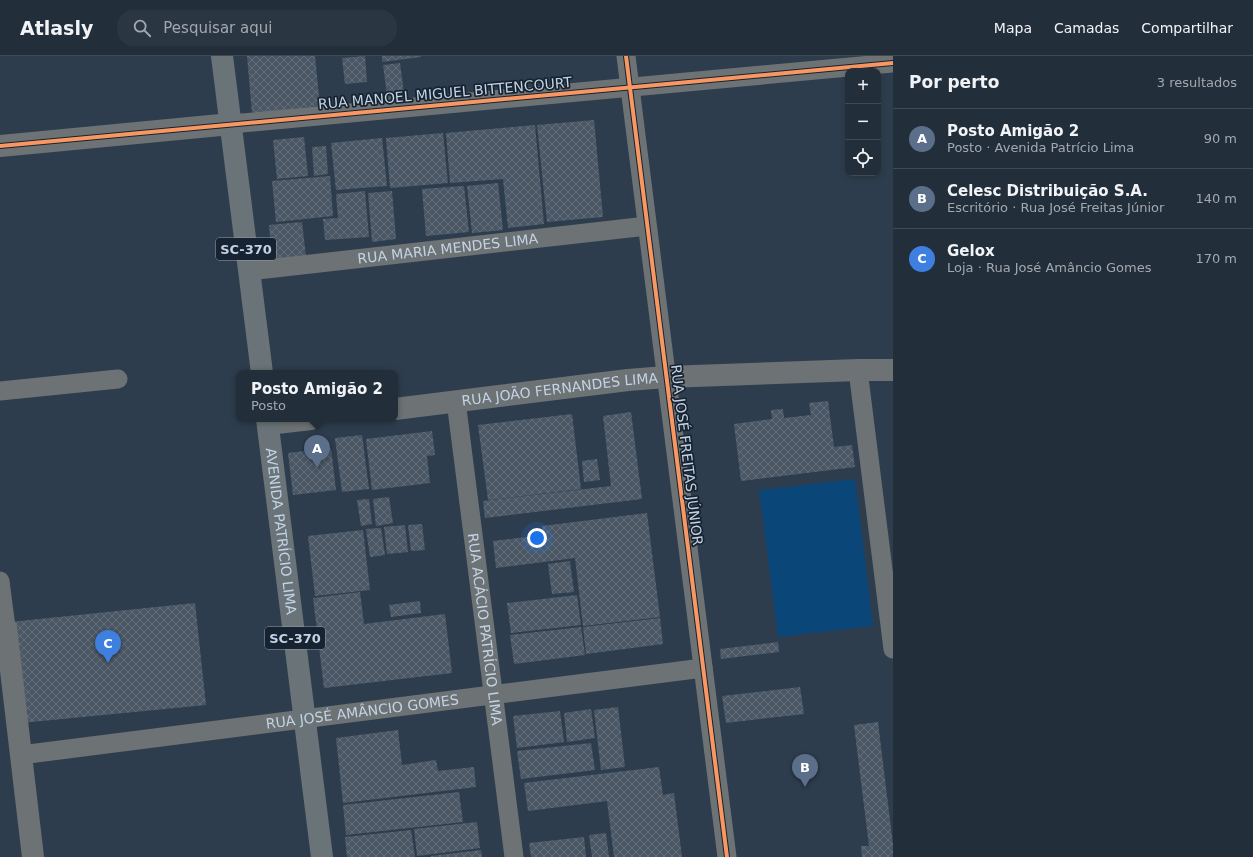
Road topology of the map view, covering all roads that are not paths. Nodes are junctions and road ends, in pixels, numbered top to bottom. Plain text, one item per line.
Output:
1 (222, 56) edge
2 (626, 56) edge
3 (893, 63) edge
4 (630, 87) junction
5 (231, 124) junction
6 (0, 146) edge
7 (647, 226) junction
8 (249, 271) junction
9 (262, 370) edge
10 (858, 370) junction
11 (893, 370) edge
12 (666, 377) junction
13 (118, 379) dead end
14 (0, 391) edge
15 (456, 401) junction
16 (398, 409) edge
17 (268, 422) edge
18 (0, 581) edge
19 (3, 629) edge
20 (893, 646) edge
21 (703, 668) junction
22 (493, 695) junction
23 (305, 719) junction
24 (21, 755) junction
25 (33, 857) edge
26 (322, 857) edge
27 (514, 857) edge
28 (727, 857) edge

1 - 5 main road, SC-370
2 - 4 street, RUA JOSÉ FREITAS JÚNIOR
3 - 4 street, RUA MANOEL MIGUEL BITTENCOURT
4 - 5 street, RUA MANOEL MIGUEL BITTENCOURT
4 - 7 street, RUA JOSÉ FREITAS JÚNIOR
5 - 6 street, RUA MANOEL MIGUEL BITTENCOURT
5 - 8 main road, SC-370
7 - 8 street, RUA MARIA MENDES LIMA
7 - 12 street, RUA JOSÉ FREITAS JÚNIOR
8 - 9 main road, SC-370
10 - 11 street, RUA JOÃO FERNANDES LIMA
10 - 12 street, RUA JOÃO FERNANDES LIMA
10 - 20 street
12 - 15 street, RUA JOÃO FERNANDES LIMA
12 - 21 street, RUA JOSÉ FREITAS JÚNIOR
13 - 14 street
15 - 16 street, RUA JOÃO FERNANDES LIMA
15 - 22 street, RUA ACÁCIO PATRÍCIO LIMA
17 - 23 main road, AVENIDA PATRÍCIO LIMA / SC-370
18 - 19 street
19 - 24 street
21 - 22 street, RUA JOSÉ AMÂNCIO GOMES
21 - 28 street, RUA JOSÉ FREITAS JÚNIOR
22 - 23 street, RUA JOSÉ AMÂNCIO GOMES
22 - 27 street, RUA ACÁCIO PATRÍCIO LIMA
23 - 24 street, RUA JOSÉ AMÂNCIO GOMES
23 - 26 main road, AVENIDA PATRÍCIO LIMA / SC-370
24 - 25 street

